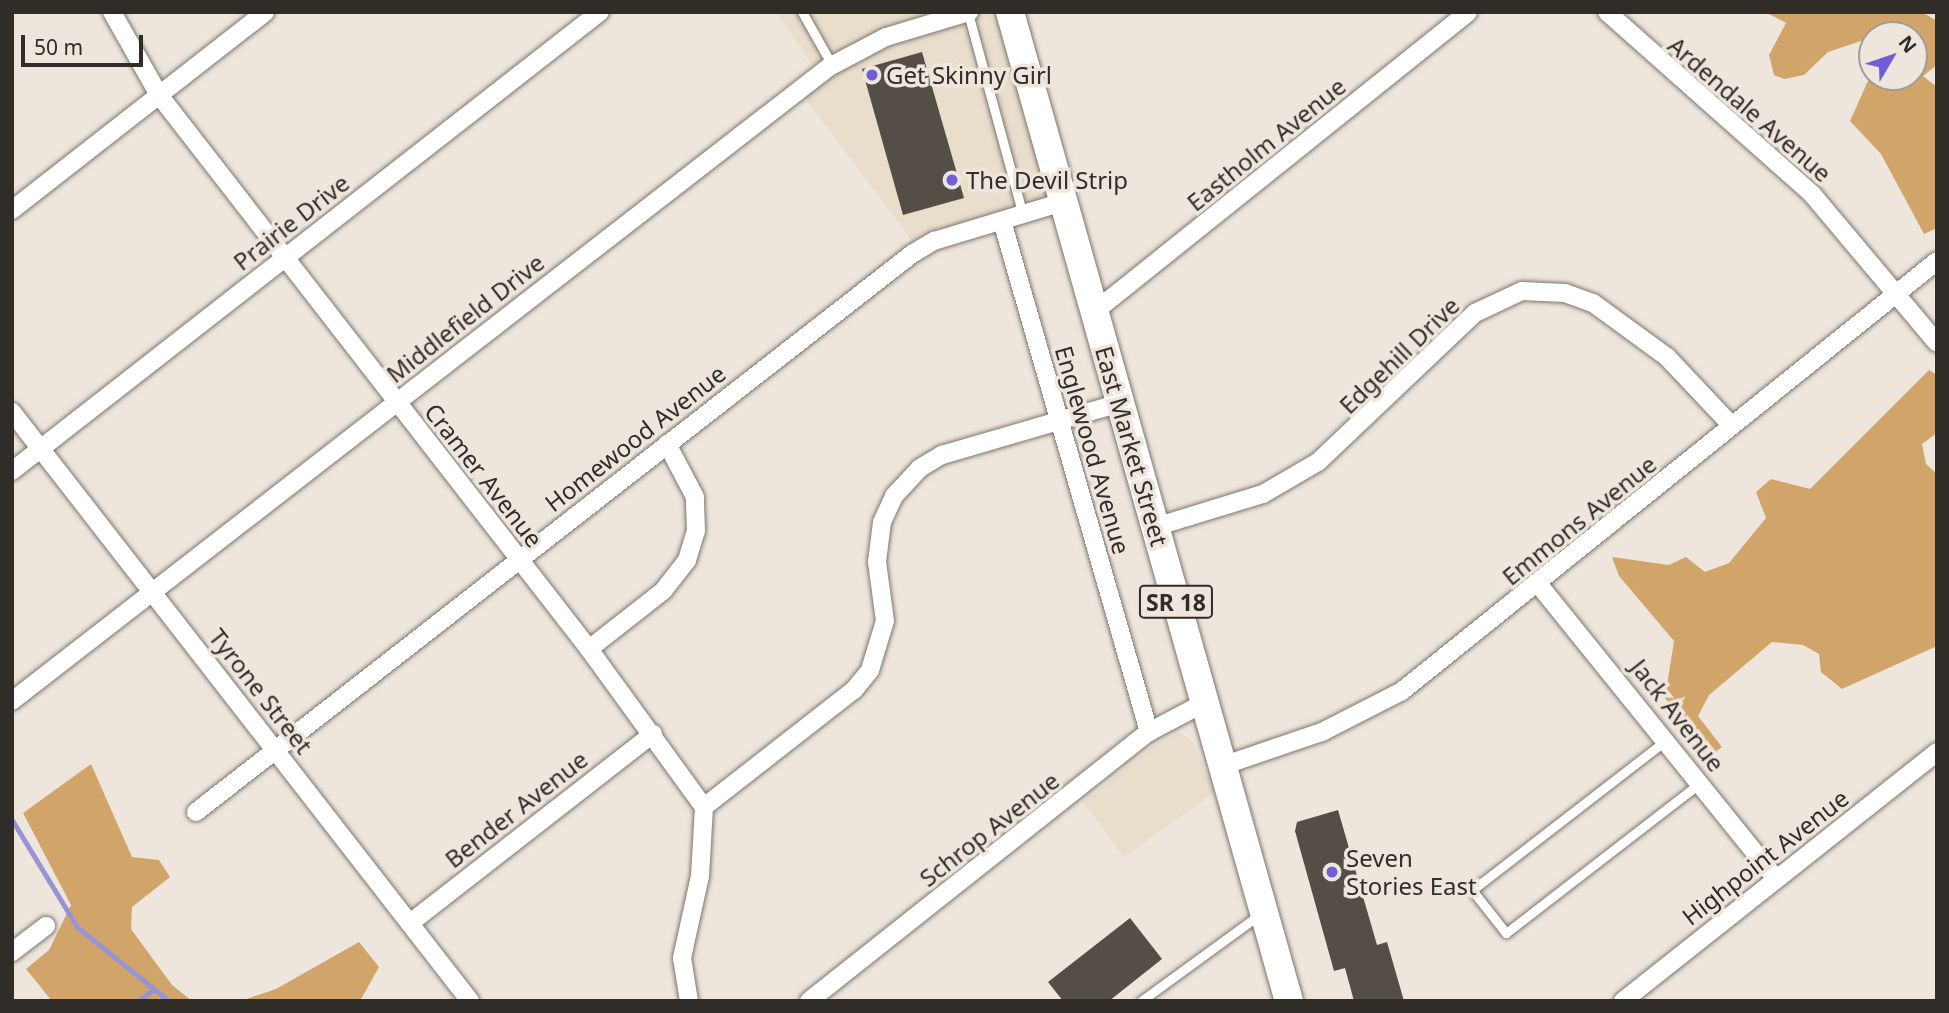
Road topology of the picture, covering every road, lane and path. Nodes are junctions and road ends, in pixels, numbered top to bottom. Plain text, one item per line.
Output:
1 (112, 12) edge
2 (265, 12) edge
3 (600, 12) edge
4 (802, 12) edge
5 (1010, 12) edge
6 (1468, 12) edge
7 (1607, 12) edge
8 (959, 13) edge
9 (832, 65) junction
10 (159, 95) junction
11 (1063, 202) junction
12 (12, 210) edge
13 (1023, 215) junction
14 (1002, 221) junction
15 (285, 259) junction
16 (1937, 261) edge
17 (1897, 293) junction
18 (1094, 312) junction
19 (1937, 343) edge
20 (397, 403) junction
21 (1120, 403) junction
22 (12, 412) edge
23 (1060, 420) junction
24 (1731, 425) junction
25 (667, 444) junction
26 (41, 449) junction
27 (12, 471) edge
28 (1155, 527) junction
29 (518, 560) junction
30 (1539, 585) junction
31 (153, 592) junction
32 (589, 649) junction
33 (12, 701) edge
34 (1204, 703) junction
35 (1149, 732) junction
36 (653, 734) junction
37 (1667, 740) junction
38 (275, 750) junction
39 (1937, 752) edge
40 (1222, 766) junction
41 (1700, 783) junction
42 (704, 807) junction
43 (196, 811) dead end
44 (1775, 878) junction
45 (1264, 912) junction
46 (410, 923) junction
47 (46, 926) dead end
48 (12, 952) edge
49 (471, 1001) edge
50 (689, 1001) edge
51 (809, 1001) edge
52 (1142, 1001) edge
53 (1289, 1001) edge
54 (1623, 1001) edge

1 - 10 street, Cramer Avenue
2 - 10 street
3 - 15 street, Prairie Drive
4 - 9 lane
5 - 11 main road, East Market Street / SR 18
6 - 18 street, Eastholm Avenue
7 - 17 street, Ardendale Avenue
8 - 9 street, Middlefield Drive
8 - 13 lane
9 - 20 street, Middlefield Drive
10 - 12 street
10 - 15 street, Cramer Avenue
11 - 13 street, Homewood Avenue
11 - 18 main road, East Market Street / SR 18
13 - 14 street, Homewood Avenue
14 - 23 street, Englewood Avenue
14 - 25 street, Homewood Avenue
15 - 20 street, Cramer Avenue
15 - 26 street, Prairie Drive
16 - 17 street, Emmons Avenue
17 - 19 street, Ardendale Avenue
17 - 24 street, Emmons Avenue
18 - 21 main road, East Market Street / SR 18
20 - 29 street, Cramer Avenue
20 - 31 street, Middlefield Drive
21 - 23 street
21 - 28 main road, East Market Street / SR 18
22 - 26 street, Tyrone Street
23 - 35 street, Englewood Avenue
23 - 42 street
24 - 28 street, Edgehill Drive
24 - 30 street, Emmons Avenue
25 - 29 street, Homewood Avenue
25 - 32 street
26 - 27 street, Prairie Drive
26 - 31 street, Tyrone Street
28 - 34 main road, East Market Street / SR 18
29 - 32 street, Cramer Avenue
29 - 38 street, Homewood Avenue
30 - 37 street, Jack Avenue
30 - 40 street, Emmons Avenue
31 - 33 street, Middlefield Drive
31 - 38 street, Tyrone Street
32 - 36 street, Cramer Avenue
34 - 35 street, Schrop Avenue
34 - 40 main road, East Market Street / SR 18
35 - 51 street, Schrop Avenue
36 - 42 street, Cramer Avenue
36 - 46 street, Bender Avenue
37 - 41 street, Jack Avenue
37 - 41 lane
38 - 43 street, Homewood Avenue
38 - 46 street, Tyrone Street
39 - 44 street, Highpoint Avenue
40 - 45 main road, East Market Street / SR 18
41 - 44 street, Jack Avenue
42 - 50 street
44 - 54 street, Highpoint Avenue
45 - 52 lane
45 - 53 main road, East Market Street / SR 18
46 - 49 street, Tyrone Street
47 - 48 street

